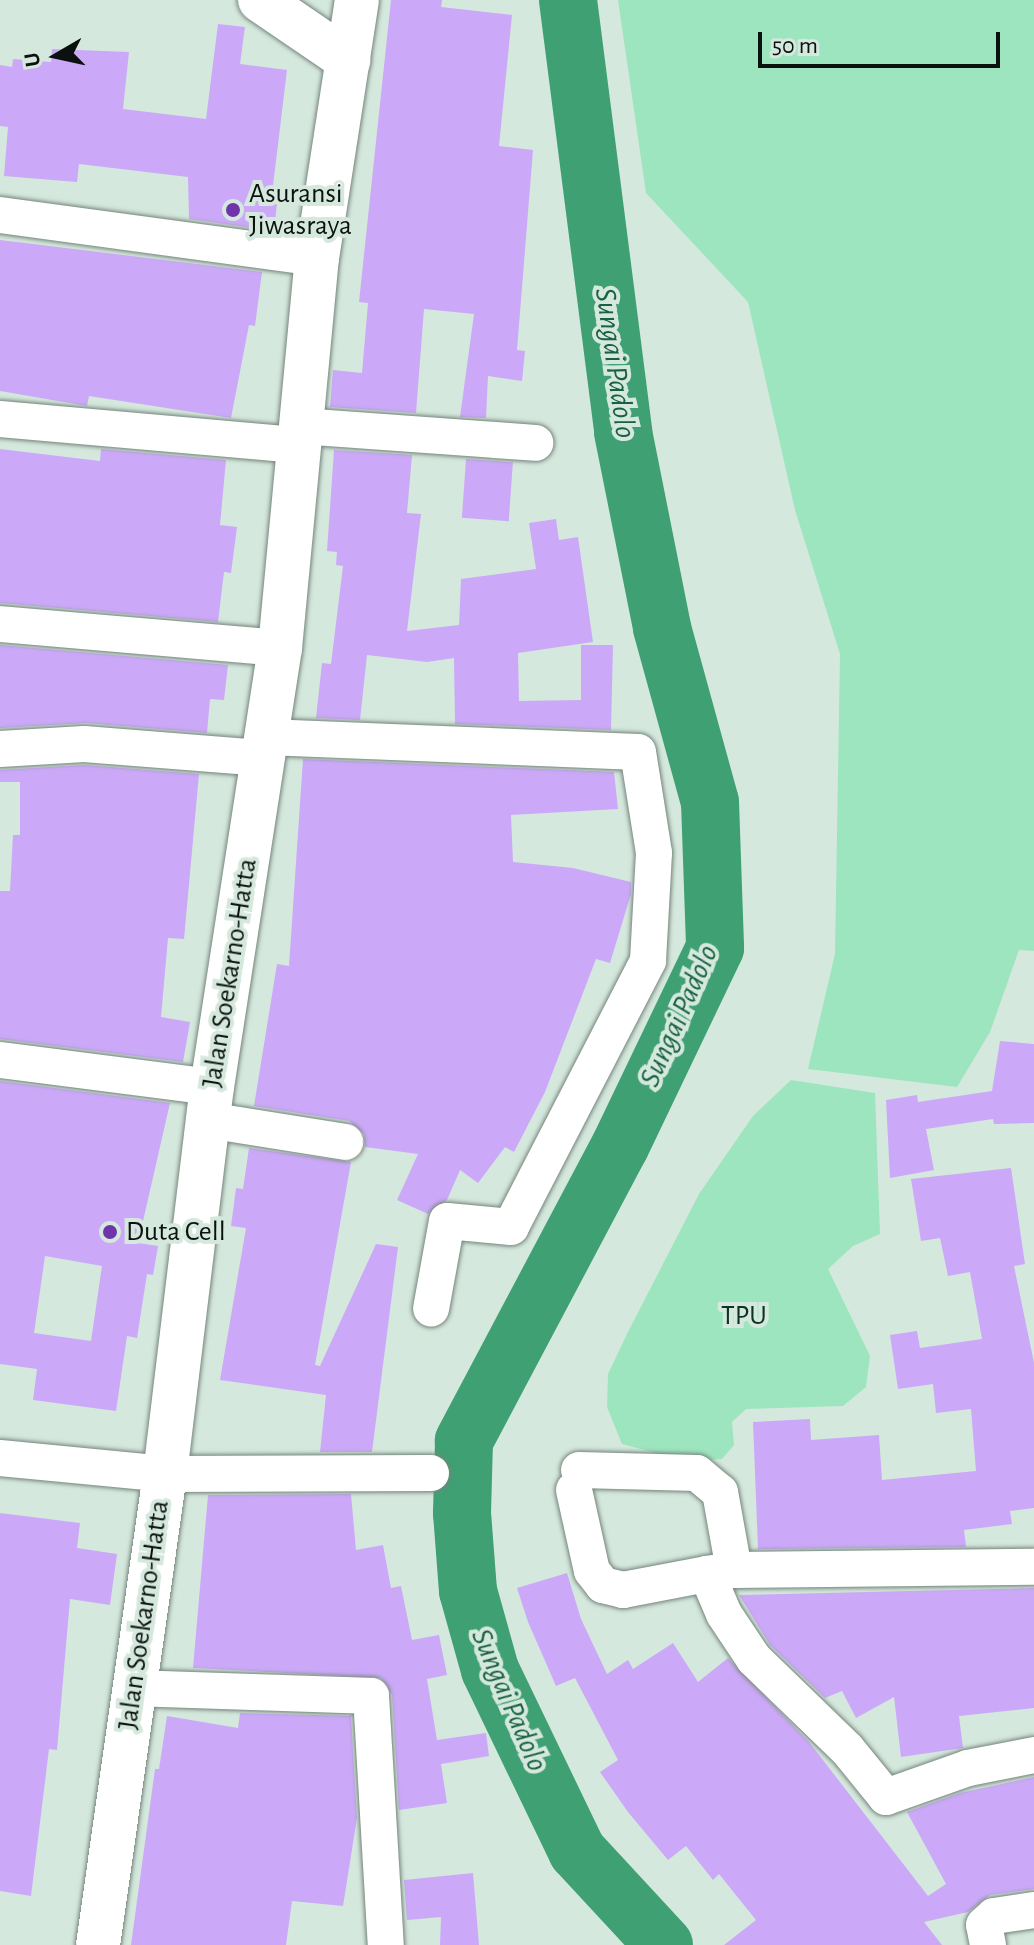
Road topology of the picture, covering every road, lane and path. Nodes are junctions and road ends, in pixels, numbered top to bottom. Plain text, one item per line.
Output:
1 (260, 0) edge
2 (357, 0) edge
3 (348, 60) junction
4 (0, 215) edge
5 (317, 258) junction
6 (0, 419) edge
7 (299, 435) junction
8 (535, 443) dead end
9 (0, 624) edge
10 (280, 648) junction
11 (265, 748) junction
12 (0, 749) edge
13 (0, 1060) edge
14 (210, 1104) junction
15 (345, 1142) dead end
16 (431, 1309) dead end
17 (0, 1458) edge
18 (431, 1473) dead end
19 (165, 1474) junction
20 (1034, 1567) edge
21 (720, 1572) junction
22 (134, 1688) junction
23 (1034, 1755) edge
24 (1034, 1910) edge
25 (98, 1945) edge
26 (386, 1945) edge
27 (988, 1945) edge

1 - 3 main road
2 - 3 main road, Jalan Soekarno-Hatta
3 - 5 main road, Jalan Soekarno-Hatta
4 - 5 street
5 - 7 main road, Jalan Soekarno-Hatta
6 - 7 street
7 - 8 street
7 - 10 main road, Jalan Soekarno-Hatta
9 - 10 street
10 - 11 main road, Jalan Soekarno-Hatta
11 - 12 street
11 - 14 main road, Jalan Soekarno-Hatta
11 - 16 street
13 - 14 street
14 - 15 street
14 - 19 main road, Jalan Soekarno-Hatta
17 - 19 street
18 - 19 street
19 - 22 main road, Jalan Soekarno-Hatta
20 - 21 street
21 - 21 street
21 - 23 street
22 - 25 main road, Jalan Soekarno-Hatta
22 - 26 street
24 - 27 street

